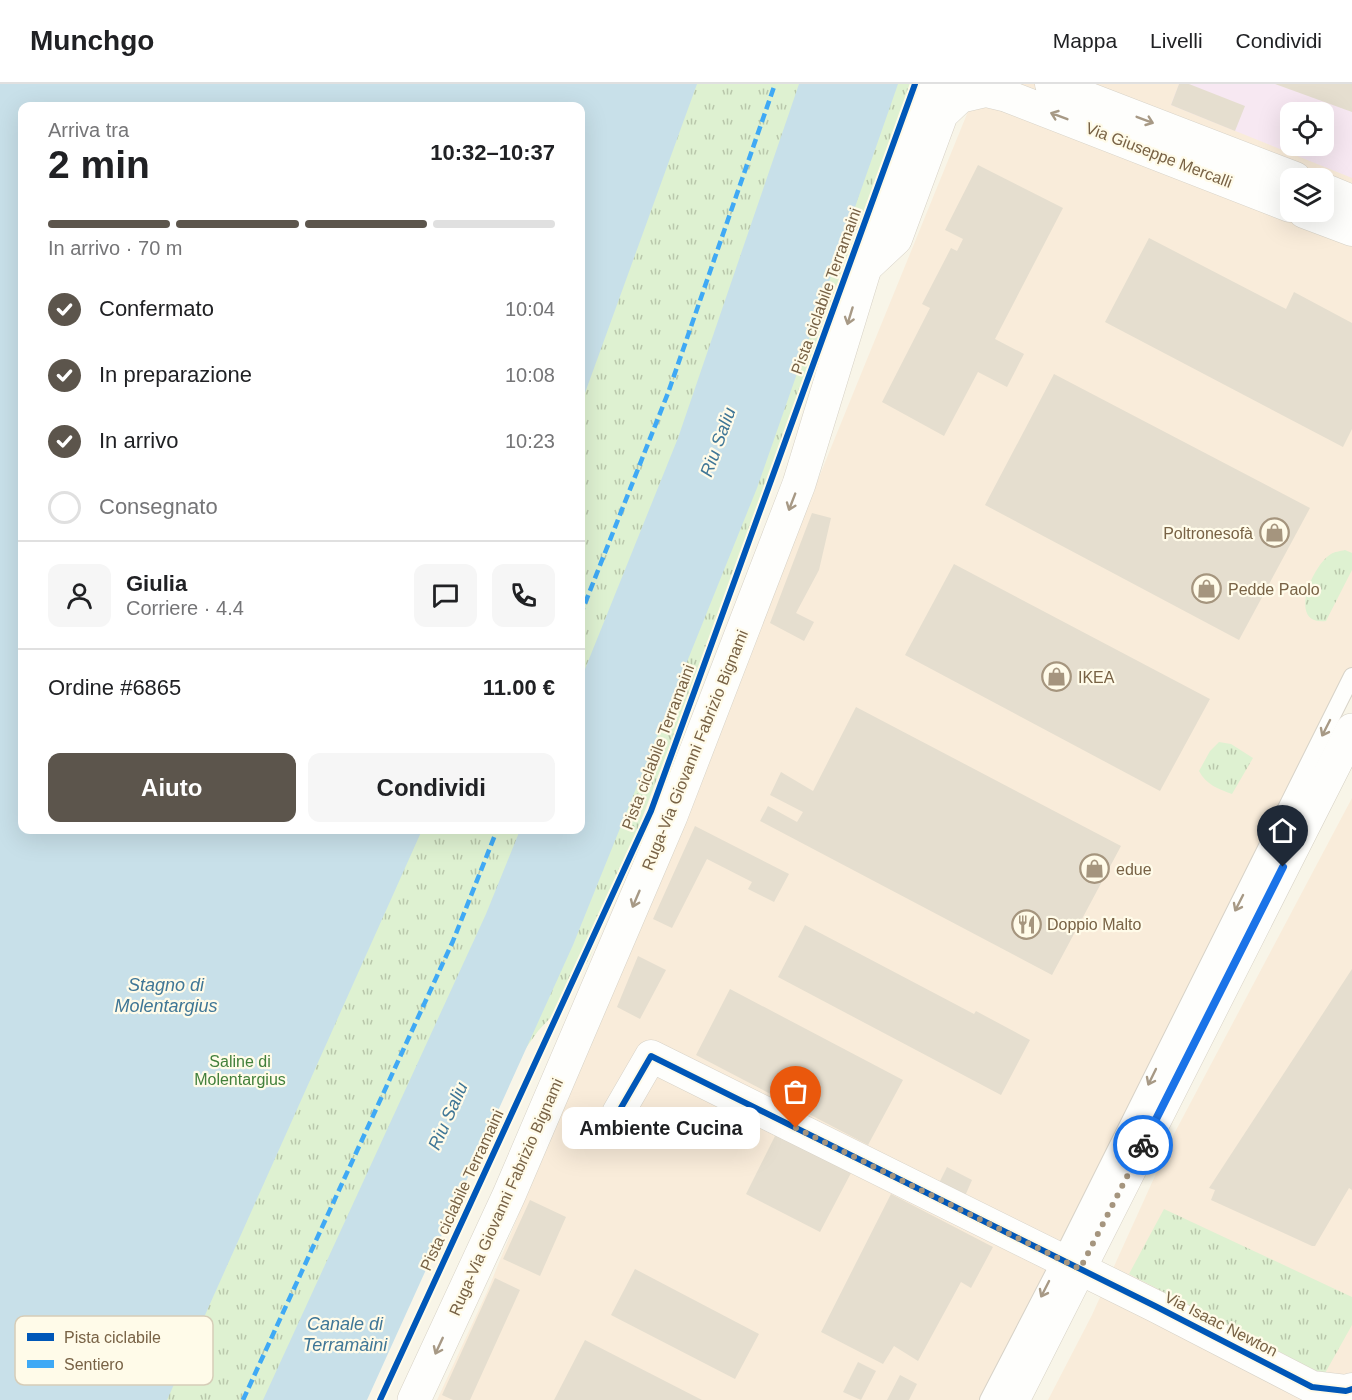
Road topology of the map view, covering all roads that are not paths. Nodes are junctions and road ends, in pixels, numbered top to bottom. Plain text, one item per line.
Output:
1 (935, 84) edge
2 (1051, 84) edge
3 (1025, 94) edge
4 (1280, 172) edge
5 (1334, 194) edge
6 (1352, 201) edge
7 (1280, 202) edge
8 (1331, 222) edge
9 (1352, 230) edge
10 (865, 268) junction
11 (1352, 676) edge
12 (1352, 730) edge
13 (618, 1113) dead end
14 (1070, 1264) junction
15 (1350, 1392) edge
16 (1023, 1394) edge
17 (414, 1400) edge
18 (988, 1400) edge

1 - 10 main road, Ruga-Via Giovanni Fabrizio Bignami
2 -> 4 street, Via Giuseppe Mercalli
7 -> 3 street, Via Giuseppe Mercalli
3 - 10 street, Via Giuseppe Mercalli
5 - 6 street
8 - 9 street
10 -> 17 main road, Ruga-Via Giovanni Fabrizio Bignami
11 -> 14 lane
12 - 14 main road
13 - 14 street, Via Isaac Newton
14 - 15 street, Via Isaac Newton
14 - 16 main road
14 -> 18 lane

